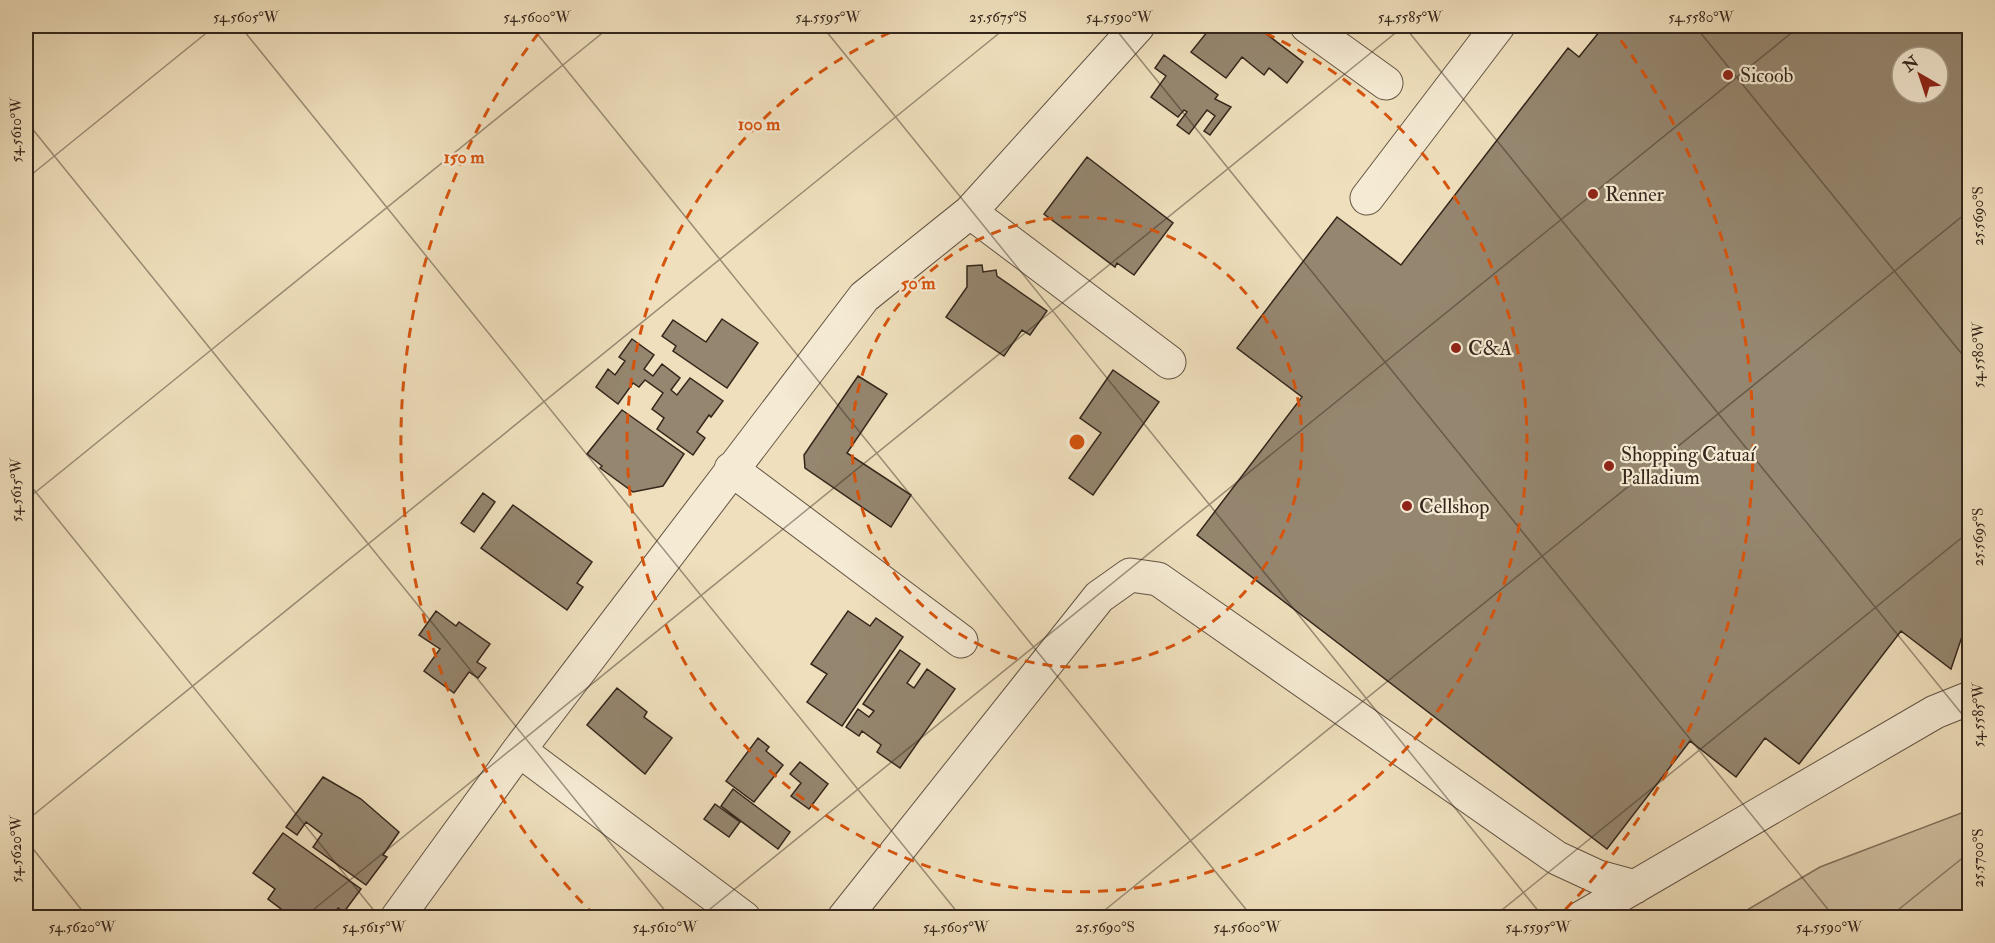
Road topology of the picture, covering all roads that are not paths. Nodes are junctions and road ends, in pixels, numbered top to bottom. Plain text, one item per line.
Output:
1 (1138, 26) edge
2 (1307, 26) edge
3 (1498, 26) edge
4 (1386, 83) dead end
5 (1367, 198) dead end
6 (970, 212) junction
7 (1169, 362) dead end
8 (731, 469) junction
9 (961, 642) dead end
10 (1970, 698) edge
11 (519, 750) junction
12 (1635, 887) junction
13 (397, 918) edge
14 (744, 918) edge
15 (844, 918) edge
16 (1581, 918) edge

1 - 6 street
2 - 4 street
3 - 5 street
6 - 7 street
6 - 8 street
8 - 9 street
8 - 11 street
10 - 12 street
11 - 13 street
11 - 14 street
12 - 15 street
12 - 16 street

